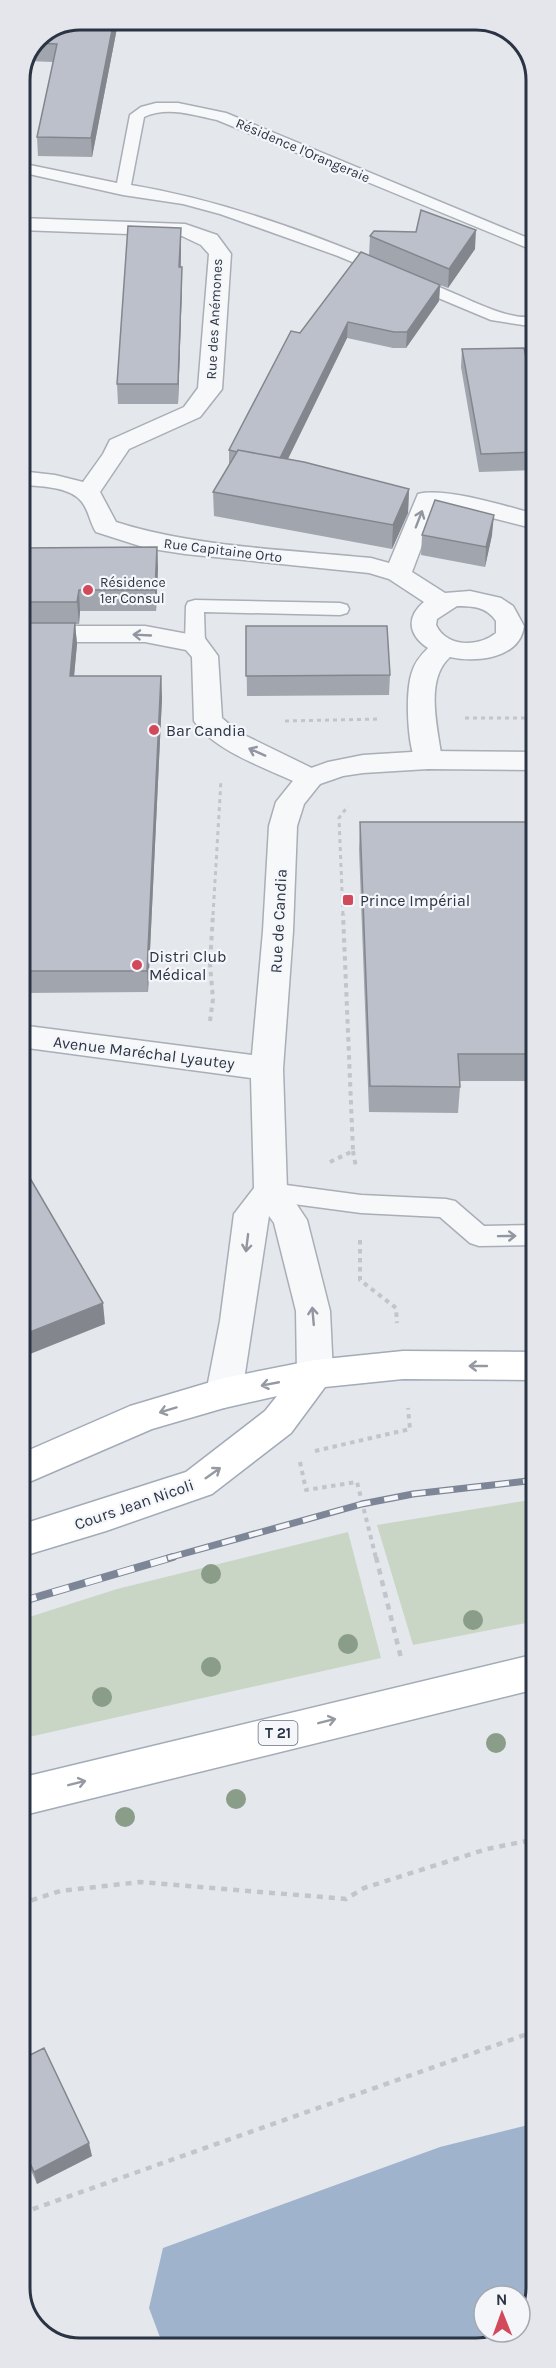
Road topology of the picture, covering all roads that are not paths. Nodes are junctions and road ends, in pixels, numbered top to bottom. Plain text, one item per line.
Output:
1 (30, 171) edge
2 (123, 190) junction
3 (30, 224) edge
4 (526, 242) edge
5 (526, 322) edge
6 (30, 478) edge
7 (87, 493) junction
8 (526, 519) edge
9 (398, 574) junction
10 (442, 602) junction
11 (340, 609) dead end
12 (523, 620) edge
13 (30, 634) edge
14 (195, 643) junction
15 (445, 647) junction
16 (426, 738) junction
17 (526, 759) edge
18 (310, 778) junction
19 (30, 1037) edge
20 (267, 1069) junction
21 (271, 1192) junction
22 (526, 1235) edge
23 (526, 1366) edge
24 (315, 1374) junction
25 (224, 1393) junction
26 (30, 1467) edge
27 (30, 1538) edge
28 (526, 1673) edge
29 (30, 1795) edge

1 - 2 lane
2 - 4 lane, Résidence l'Orangeraie
2 - 5 lane
3 - 7 street, Rue des Anémones
6 - 7 street
7 - 9 street, Rue Capitaine Orto
9 -> 8 street
9 - 10 street, Rue Capitaine Orto
10 - 12 street
10 - 15 street
11 - 14 lane
12 - 15 street
14 -> 13 street
18 -> 14 street
15 - 16 street
16 - 17 street
16 - 18 street
18 - 20 street, Rue de Candia
19 - 20 street, Avenue Maréchal Lyautey
20 - 21 street, Rue de Candia
21 -> 22 lane
24 -> 21 street
21 -> 25 street
23 -> 24 main road
24 -> 25 main road
27 -> 24 main road, Cours Jean Nicoli
25 -> 26 main road
29 -> 28 main road, T 21

